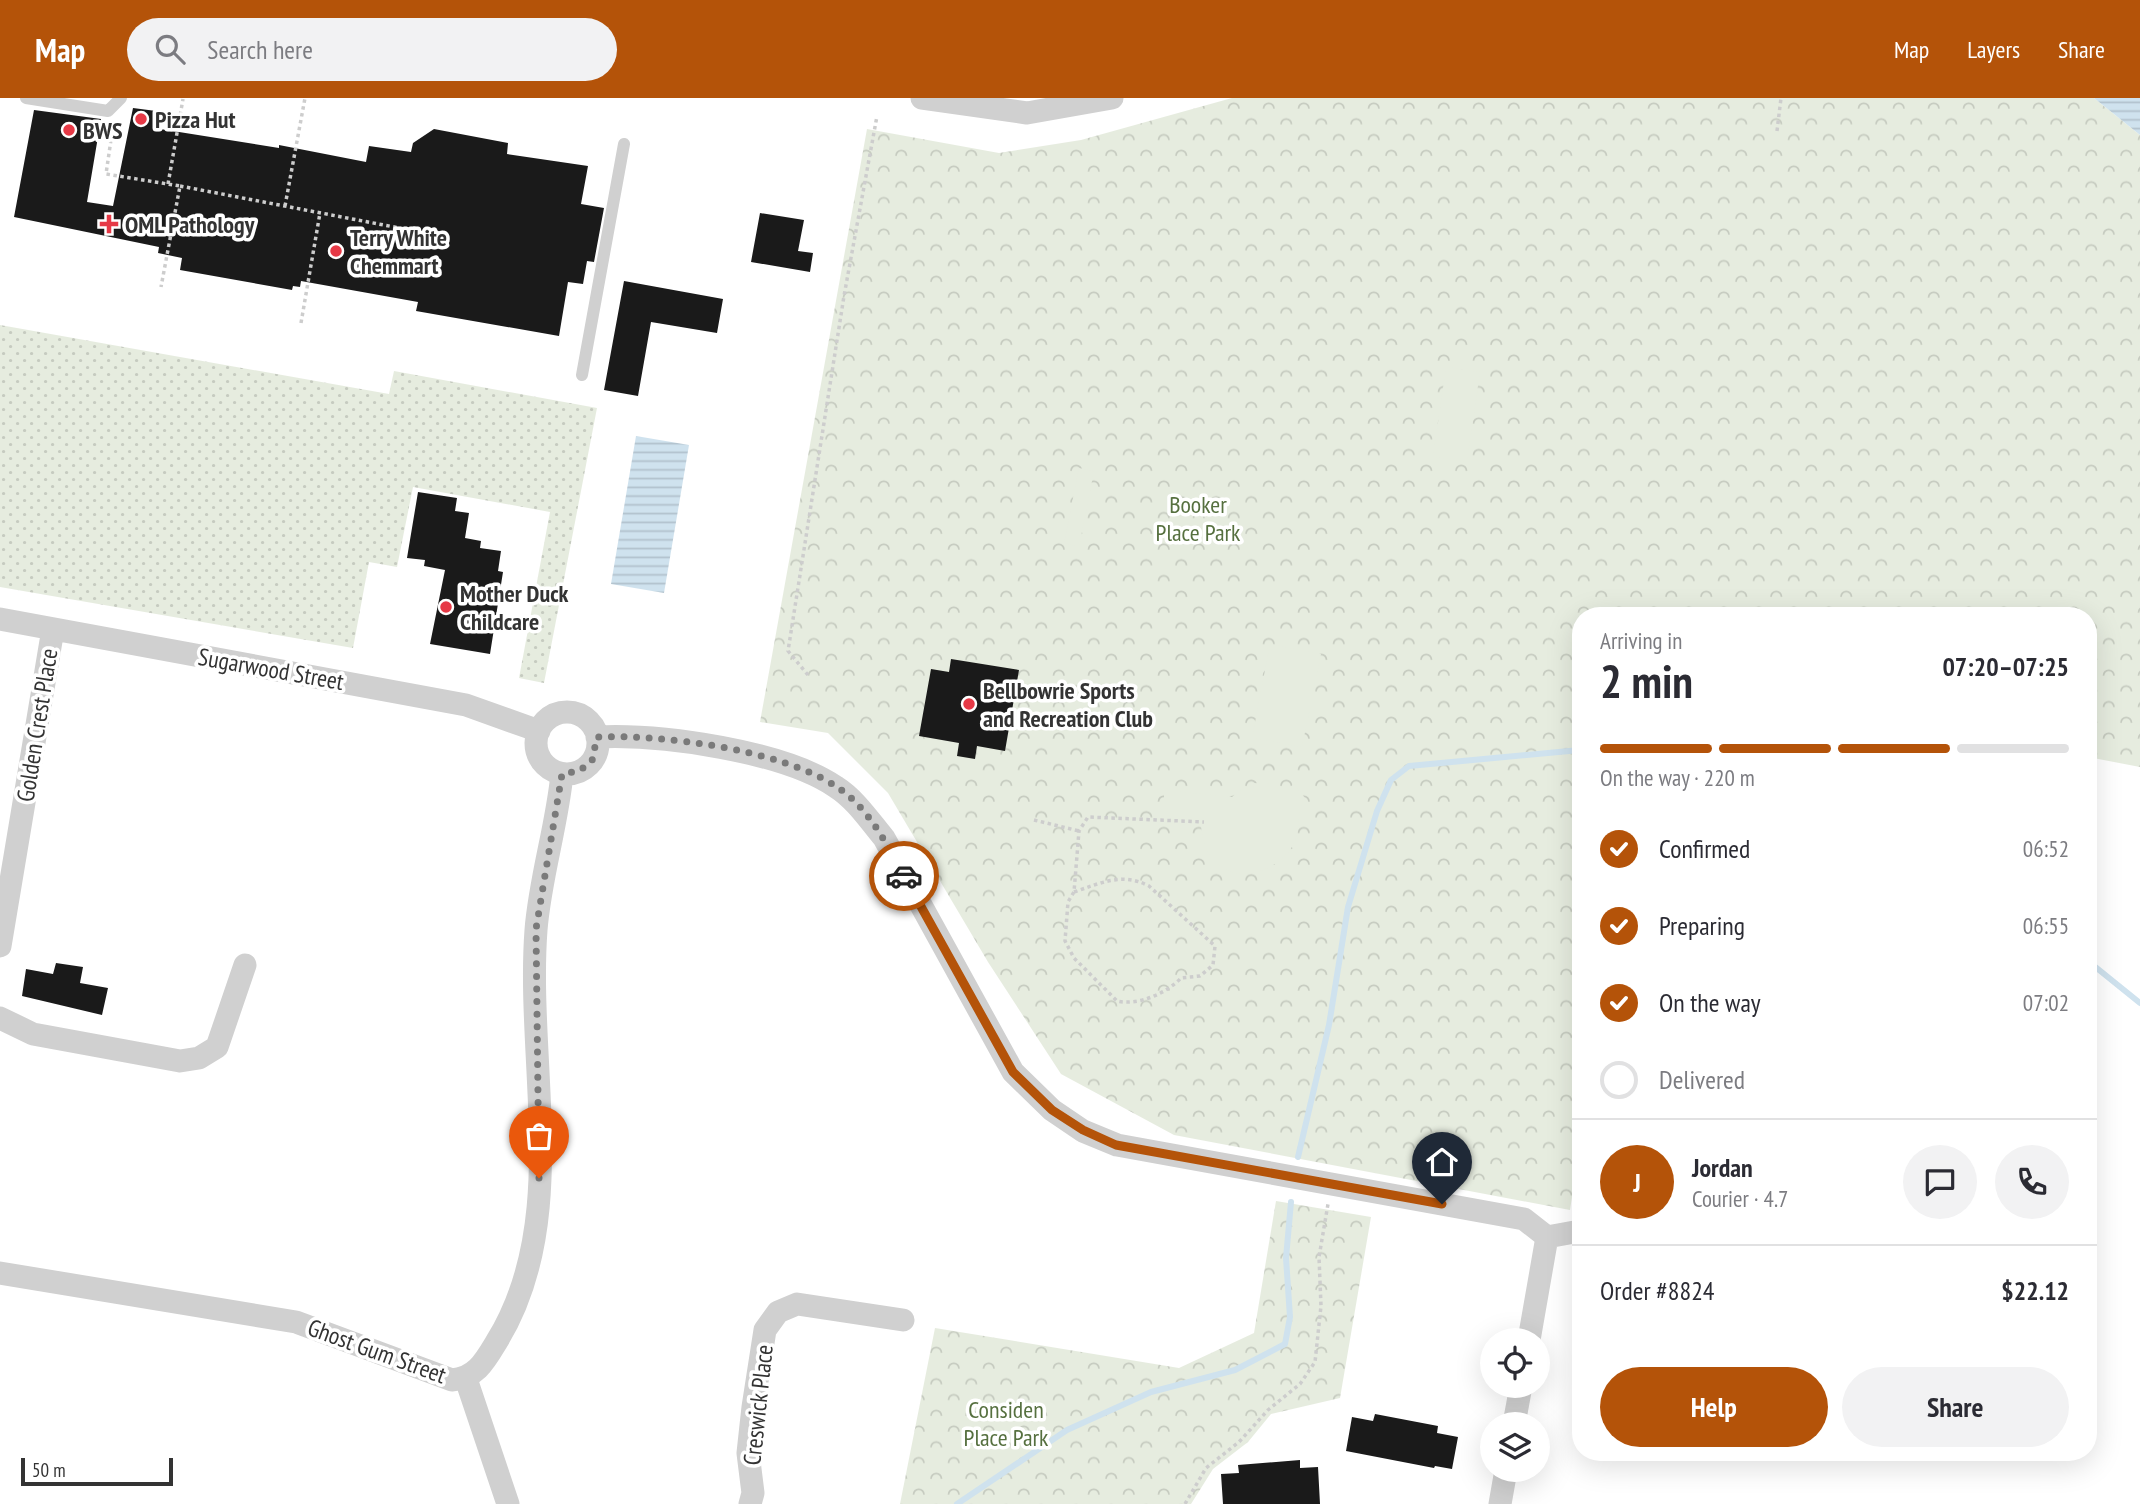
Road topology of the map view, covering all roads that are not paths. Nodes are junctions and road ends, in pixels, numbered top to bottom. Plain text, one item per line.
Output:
1 (26, 98) edge
2 (121, 98) edge
3 (922, 98) edge
4 (1112, 98) edge
5 (624, 144) dead end
6 (582, 375) dead end
7 (0, 619) edge
8 (52, 629) junction
9 (539, 731) junction
10 (597, 737) junction
11 (562, 774) junction
12 (0, 946) edge
13 (246, 965) dead end
14 (0, 1018) edge
15 (1572, 1232) edge
16 (1547, 1237) junction
17 (0, 1273) edge
18 (902, 1320) dead end
19 (1531, 1328) edge
20 (466, 1379) junction
21 (1505, 1482) edge
22 (508, 1504) edge
23 (750, 1504) edge
24 (1500, 1504) edge

1 - 2 lane
3 - 4 street
5 - 6 lane
7 - 8 street, Sugarwood Street
8 - 9 street, Sugarwood Street
8 - 12 street, Golden Crest Place
9 - 10 street
9 - 11 street
10 - 11 street
10 - 16 street
11 - 20 street, Ghost Gum Street
13 - 14 street
15 - 16 street
16 - 19 street
17 - 20 street, Ghost Gum Street
18 - 23 street, Creswick Place
20 - 22 street
21 - 24 street

